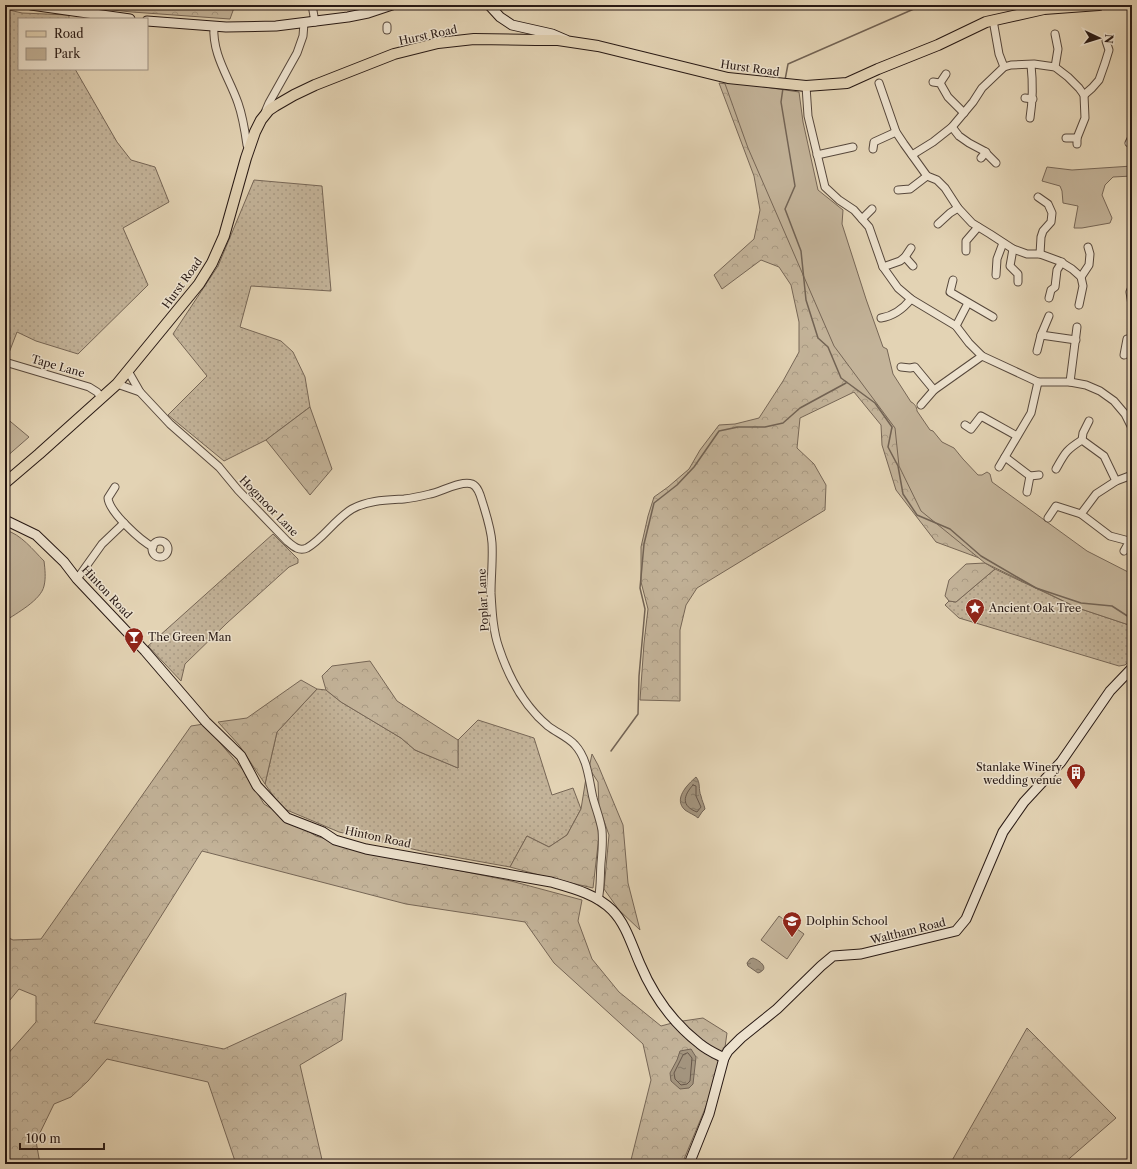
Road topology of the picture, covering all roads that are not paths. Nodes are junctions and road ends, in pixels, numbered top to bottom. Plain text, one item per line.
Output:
1 (31, 5) edge
2 (312, 5) edge
3 (392, 5) edge
4 (490, 5) edge
5 (1099, 5) edge
6 (123, 18) edge
7 (993, 20) junction
8 (148, 21) edge
9 (315, 22) junction
10 (304, 23) junction
11 (214, 26) junction
12 (517, 27) junction
13 (1055, 34) dead end
14 (516, 40) junction
15 (568, 41) junction
16 (1106, 41) dead end
17 (1031, 65) junction
18 (1004, 67) junction
19 (1055, 67) junction
20 (946, 74) dead end
21 (879, 82) dead end
22 (806, 86) junction
23 (276, 92) junction
24 (1084, 95) junction
25 (1025, 98) dead end
26 (1033, 99) junction
27 (282, 101) junction
28 (964, 113) junction
29 (265, 114) junction
30 (1030, 118) dead end
31 (952, 127) junction
32 (250, 131) junction
33 (896, 132) junction
34 (1066, 138) dead end
35 (853, 147) dead end
36 (873, 149) dead end
37 (986, 152) junction
38 (817, 155) junction
39 (912, 155) junction
40 (980, 158) dead end
41 (996, 163) dead end
42 (927, 176) junction
43 (898, 190) dead end
44 (1038, 197) dead end
45 (958, 208) junction
46 (872, 209) dead end
47 (862, 220) junction
48 (938, 224) dead end
49 (978, 227) junction
50 (1003, 243) junction
51 (1088, 247) dead end
52 (910, 248) dead end
53 (1013, 249) junction
54 (966, 251) dead end
55 (1040, 254) junction
56 (905, 257) junction
57 (1062, 262) junction
58 (913, 266) dead end
59 (883, 267) junction
60 (996, 275) dead end
61 (1081, 277) junction
62 (953, 280) dead end
63 (1018, 282) dead end
64 (1132, 287) edge
65 (1050, 298) dead end
66 (911, 299) junction
67 (968, 303) junction
68 (1079, 305) dead end
69 (1132, 305) edge
70 (1049, 316) dead end
71 (993, 317) dead end
72 (881, 318) dead end
73 (956, 326) junction
74 (1077, 327) dead end
75 (1041, 335) junction
76 (1127, 339) dead end
77 (1076, 340) junction
78 (1037, 350) dead end
79 (1127, 352) edge
80 (982, 356) junction
81 (5, 362) edge
82 (901, 367) dead end
83 (128, 371) junction
84 (1038, 382) junction
85 (1070, 382) junction
86 (117, 384) junction
87 (934, 390) junction
88 (140, 392) junction
89 (101, 397) junction
90 (921, 404) dead end
91 (1132, 409) edge
92 (1125, 414) junction
93 (1090, 421) dead end
94 (968, 427) dead end
95 (1132, 428) edge
96 (1017, 436) junction
97 (1082, 440) junction
98 (1005, 457) junction
99 (999, 467) dead end
100 (1056, 469) dead end
101 (1039, 475) dead end
102 (1132, 475) edge
103 (1030, 476) junction
104 (1116, 481) junction
105 (5, 483) edge
106 (472, 484) joint
107 (115, 487) dead end
108 (1027, 492) dead end
109 (1081, 514) junction
110 (1048, 518) dead end
111 (5, 520) edge
112 (124, 523) junction
113 (1131, 539) edge
114 (153, 547) dead end
115 (1124, 551) dead end
116 (77, 579) junction
117 (1132, 668) edge
118 (598, 900) junction
119 (724, 1058) junction
120 (689, 1164) edge

1 - 6 main road
2 - 9 street
3 - 9 main road
4 - 12 main road
5 - 7 main road, Hurst Road
7 - 18 street
7 - 22 main road, Hurst Road
8 - 11 main road
9 - 10 main road
10 - 11 main road
10 - 23 street
11 - 32 street
12 - 14 main road
12 - 15 main road
13 - 19 street
14 - 15 main road, Hurst Road
14 - 27 main road, Hurst Road
15 - 22 main road, Hurst Road
16 - 24 street
17 - 18 street
17 - 19 street
17 - 26 street
18 - 28 street
19 - 24 street
20 - 28 street
21 - 33 street
22 - 38 street
23 - 27 street
23 - 29 street
24 - 34 street
25 - 26 street
26 - 30 street
27 - 29 main road, Hurst Road
28 - 31 street
29 - 32 main road, Hurst Road
31 - 37 street
31 - 39 street
32 - 83 main road, Hurst Road
33 - 36 street
33 - 39 street
35 - 38 street
37 - 40 street
37 - 41 street
38 - 47 street
39 - 42 street
42 - 43 street
42 - 45 street
44 - 55 street
45 - 48 street
45 - 49 street
46 - 47 street
47 - 59 street
49 - 50 street
49 - 54 street
50 - 53 street
50 - 60 street
51 - 61 street
52 - 56 street
53 - 55 street
53 - 63 street
55 - 57 street
56 - 58 street
56 - 59 street
57 - 61 street
57 - 65 street
59 - 66 street
61 - 68 street
62 - 67 street
64 - 69 street
66 - 72 street
66 - 73 street
67 - 71 street
67 - 73 street
70 - 75 street
73 - 80 street
74 - 77 street
75 - 77 street
75 - 78 street
76 - 79 street
77 - 85 street
80 - 84 street
80 - 87 street
81 - 89 street, Tape Lane
82 - 87 street
83 - 86 main road, Hurst Road
83 - 88 street, Hogmoor Lane
84 - 85 street
84 - 96 street
85 - 92 street
86 - 88 street, Hogmoor Lane
86 - 89 main road, Hurst Road
87 - 90 street
88 - 106 street, Hogmoor Lane
89 - 105 main road, Hurst Road
91 - 92 street
92 - 95 street
93 - 97 street
94 - 96 street
96 - 98 street
97 - 100 street
97 - 104 street
98 - 99 street
98 - 103 street
101 - 103 street
102 - 104 street
103 - 108 street
104 - 109 street
106 - 118 street, Poplar Lane
107 - 112 street
109 - 110 street
109 - 113 street
111 - 116 main road, Hinton Road
112 - 114 street
112 - 116 street
113 - 115 street
116 - 118 main road, Hinton Road
117 - 119 main road, Waltham Road
118 - 119 main road, Hinton Road
119 - 120 main road, Waltham Road

